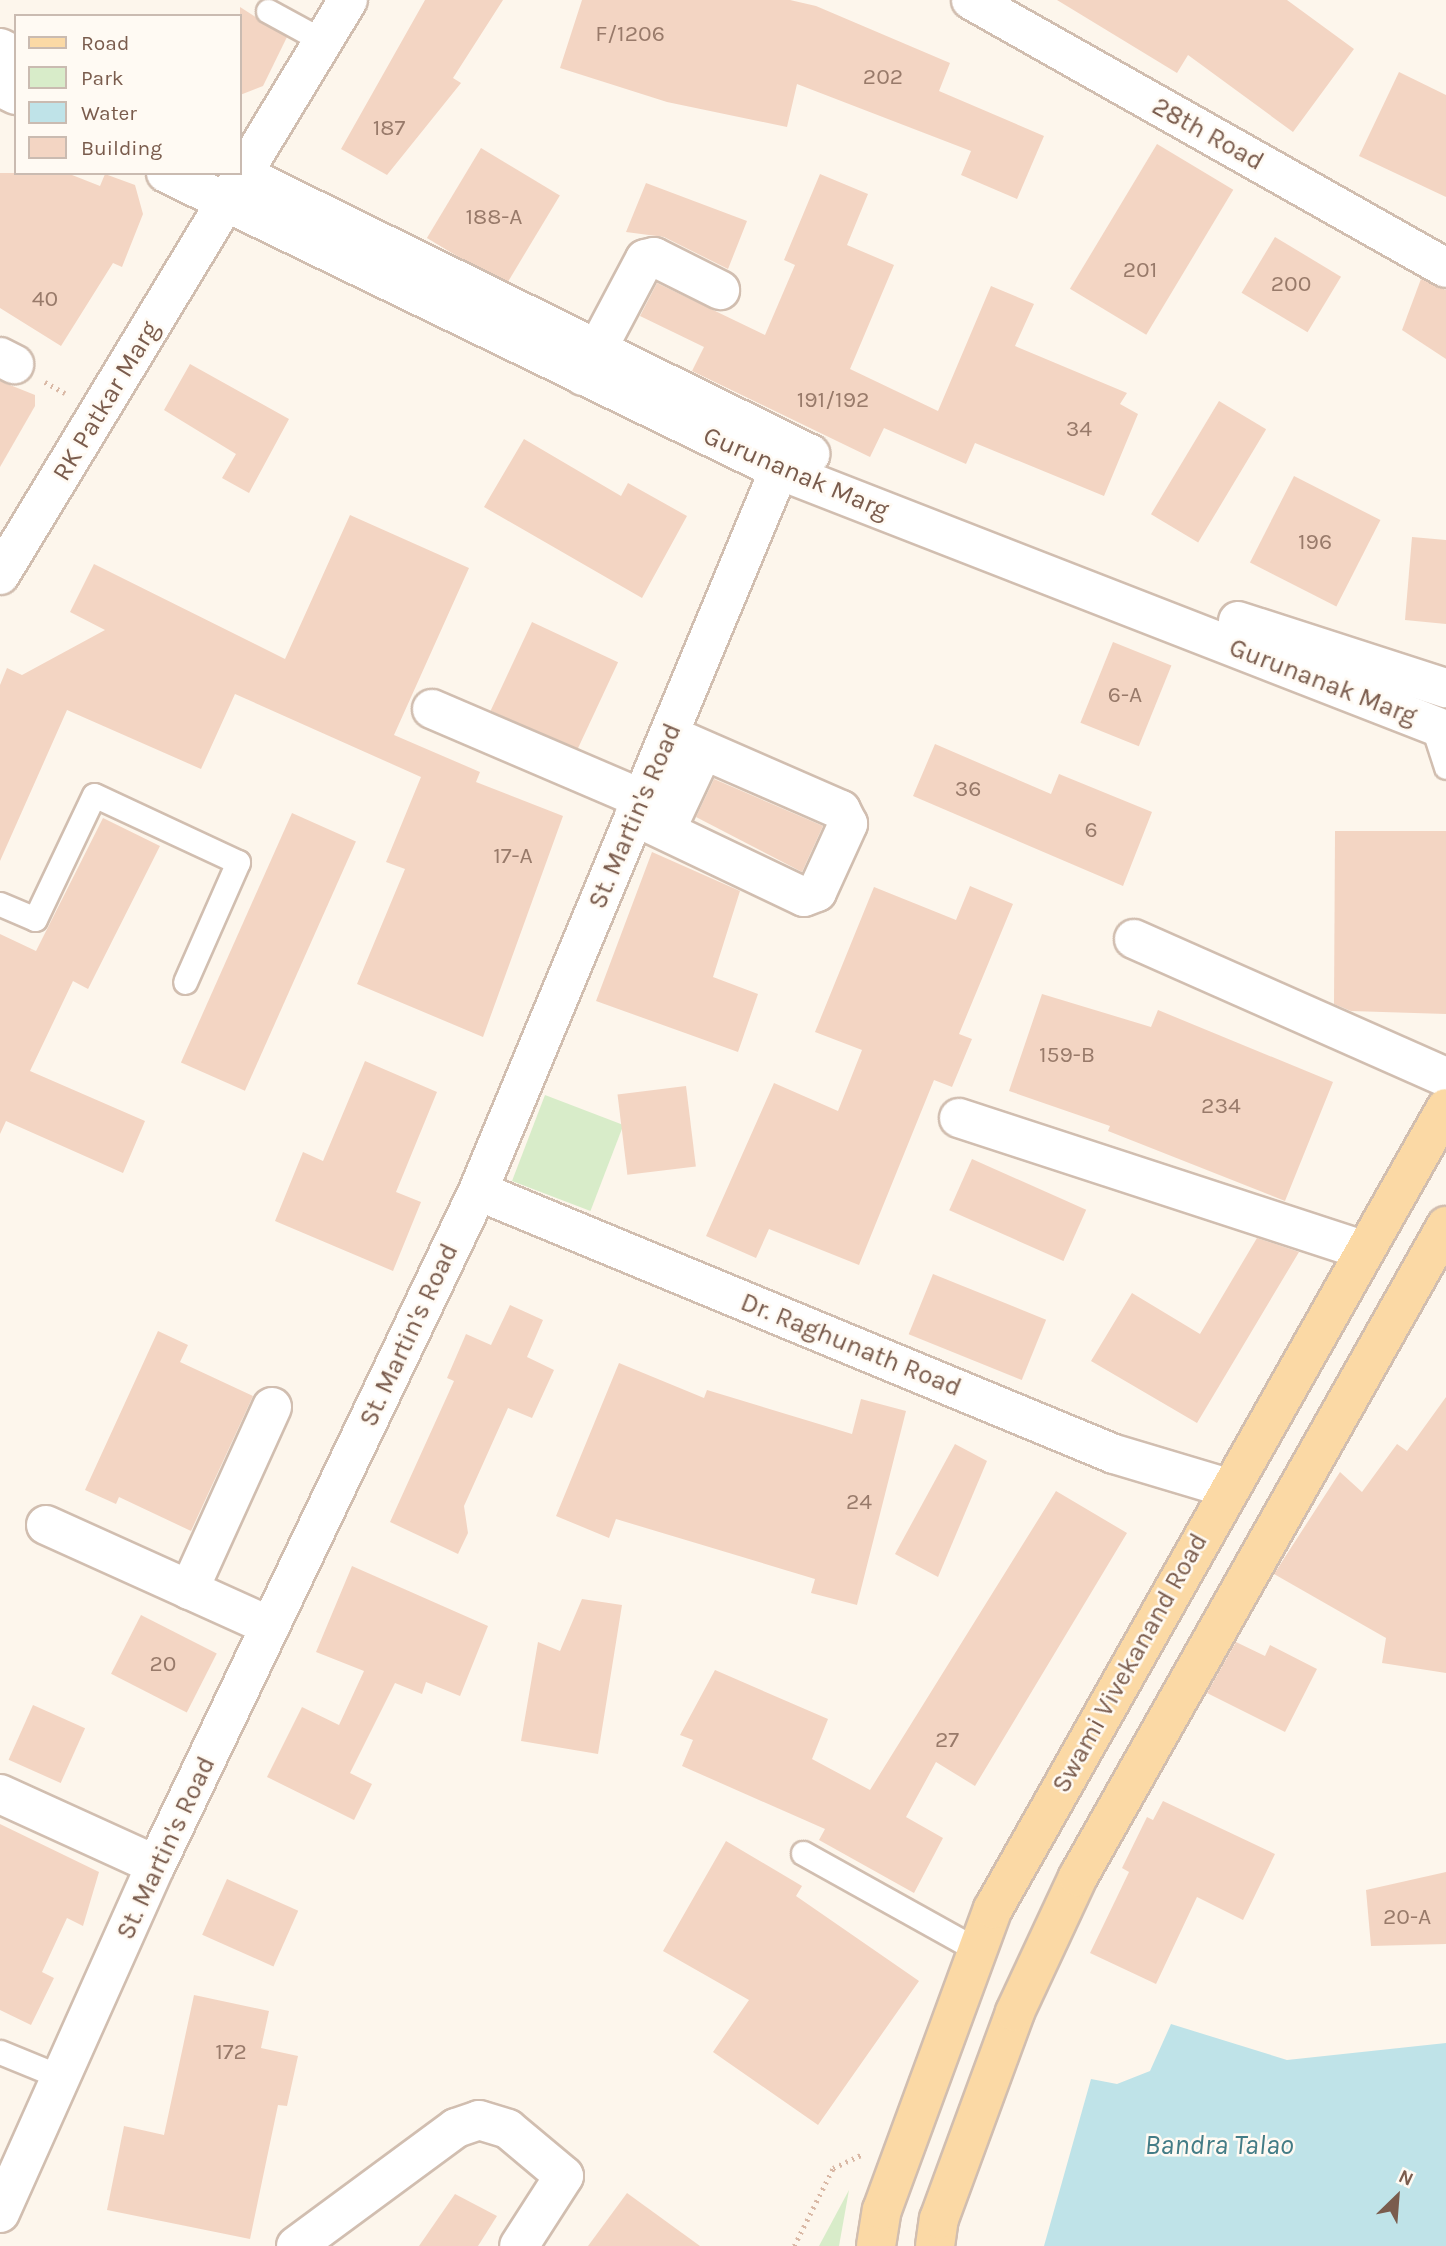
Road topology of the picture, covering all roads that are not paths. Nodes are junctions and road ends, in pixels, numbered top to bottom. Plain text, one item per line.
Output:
1 (348, 0) edge
2 (971, 0) edge
3 (268, 11) dead end
4 (323, 41) junction
5 (242, 174) edge
6 (178, 175) edge
7 (235, 185) edge
8 (1446, 268) edge
9 (720, 290) dead end
10 (590, 363) junction
11 (784, 458) junction
12 (4, 559) edge
13 (1446, 688) edge
14 (432, 709) dead end
15 (1439, 727) edge
16 (669, 735) junction
17 (703, 751) junction
18 (1446, 767) edge
19 (647, 815) junction
20 (0, 904) edge
21 (1134, 939) dead end
22 (186, 982) dead end
23 (1446, 1077) edge
24 (1446, 1108) edge
25 (959, 1118) dead end
26 (478, 1191) junction
27 (1446, 1226) edge
28 (1364, 1250) junction
29 (272, 1407) dead end
30 (1228, 1488) junction
31 (46, 1525) dead end
32 (190, 1590) junction
33 (270, 1626) junction
34 (0, 1794) edge
35 (803, 1853) dead end
36 (156, 1865) junction
37 (977, 1950) junction
38 (0, 2052) edge
39 (61, 2077) junction
40 (0, 2213) edge
41 (296, 2246) edge
42 (519, 2246) edge
43 (876, 2246) edge
44 (935, 2246) edge

1 - 4 street, RK Patkar Marg
2 - 8 street, 28th Road
3 - 4 lane
4 - 5 street, RK Patkar Marg
6 - 7 street, Gurunanak Marg
7 - 10 street, Gurunanak Marg
7 - 12 street, RK Patkar Marg
9 - 10 street
10 - 11 street, Gurunanak Marg
11 - 13 street, Gurunanak Marg
11 - 15 street, Gurunanak Marg
11 - 16 street, St. Martin's Road
14 - 19 street
15 - 18 lane
16 - 17 street
16 - 19 street, St. Martin's Road
17 - 19 street
17 - 19 street
19 - 26 street, St. Martin's Road
20 - 22 lane
21 - 23 street
24 - 28 main road, Swami Vivekanand Road
25 - 28 street
26 - 30 street, Dr. Raghunath Road
26 - 33 street, St. Martin's Road
27 - 44 main road
28 - 30 main road, Swami Vivekanand Road
29 - 32 street
30 - 37 main road, Swami Vivekanand Road
31 - 32 street
32 - 33 street
33 - 36 street, St. Martin's Road
34 - 36 street
35 - 37 lane
36 - 39 street, St. Martin's Road
37 - 43 main road, Swami Vivekanand Road
38 - 39 lane
39 - 40 street, St. Martin's Road
41 - 42 street

